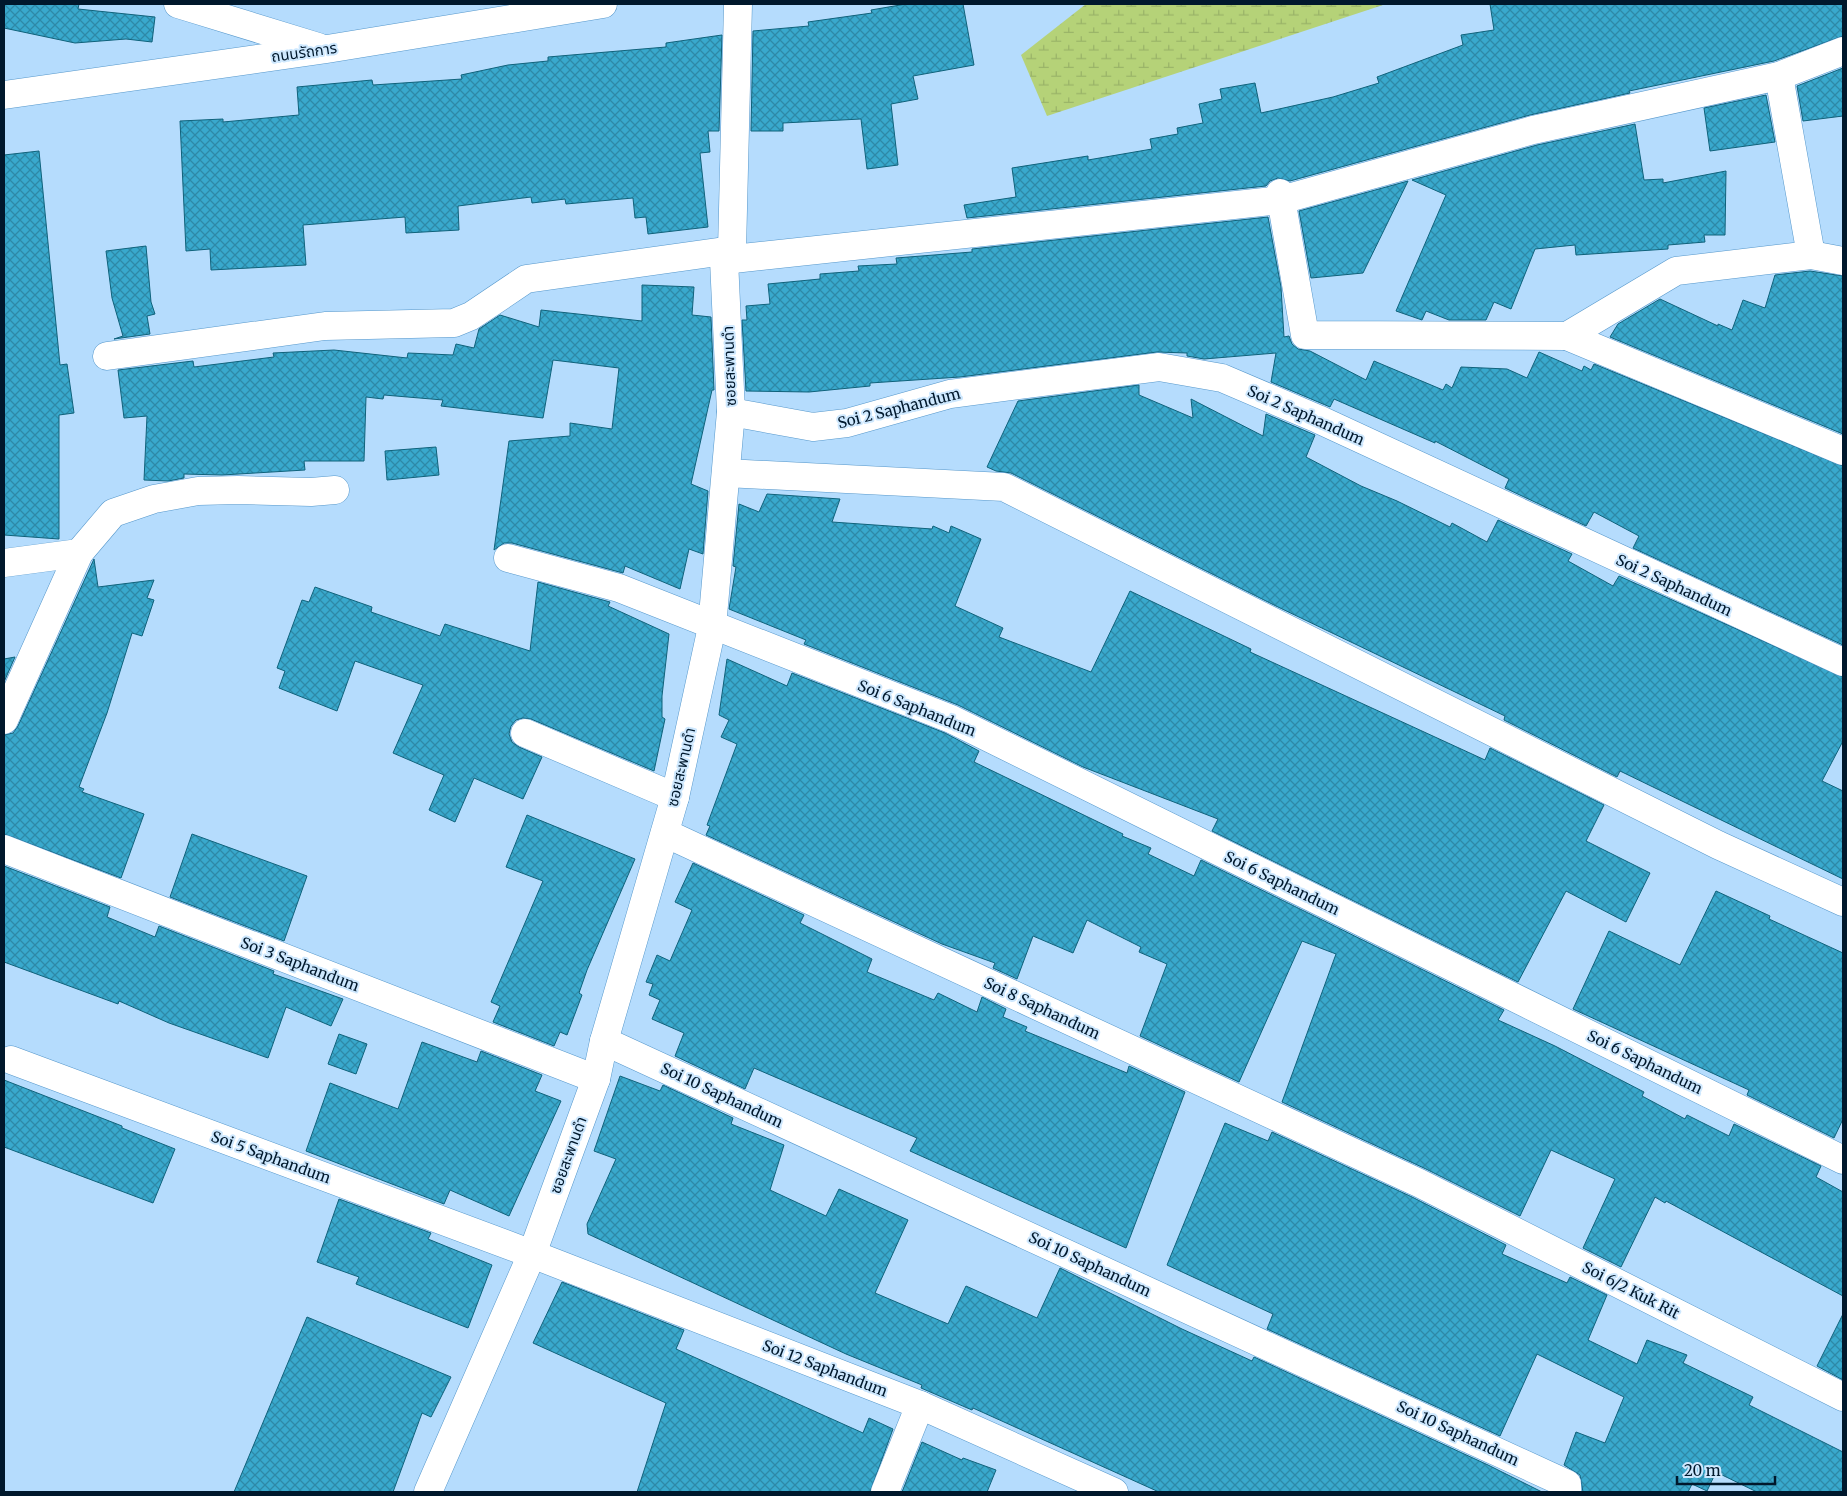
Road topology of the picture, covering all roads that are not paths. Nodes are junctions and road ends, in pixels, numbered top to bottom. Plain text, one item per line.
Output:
1 (178, 4) edge
2 (603, 4) edge
3 (738, 4) edge
4 (327, 49) junction
5 (1843, 51) edge
6 (1779, 76) junction
7 (4, 95) edge
8 (1280, 197) junction
9 (728, 255) junction
10 (1811, 255) junction
11 (1843, 261) edge
12 (1567, 336) junction
13 (108, 356) dead end
14 (732, 412) junction
15 (1843, 451) edge
16 (726, 473) junction
17 (335, 490) dead end
18 (78, 553) junction
19 (508, 558) dead end
20 (4, 563) edge
21 (712, 627) junction
22 (1843, 662) edge
23 (4, 720) edge
24 (525, 733) dead end
25 (675, 797) junction
26 (665, 833) junction
27 (4, 849) edge
28 (1843, 902) edge
29 (604, 1042) junction
30 (11, 1060) dead end
31 (596, 1079) junction
32 (1843, 1160) edge
33 (1419, 1183) joint
34 (532, 1254) junction
35 (1843, 1397) edge
36 (920, 1405) junction
37 (1110, 1491) edge
38 (428, 1492) edge
39 (885, 1492) edge
40 (1567, 1492) edge

1 - 4 street
2 - 4 street, ถนนรัถการ
3 - 9 street, ซอยสะพานดำ
4 - 7 street, ถนนรัถการ
5 - 6 street
6 - 8 street
6 - 10 street
8 - 9 street
8 - 12 street
9 - 13 street
9 - 14 street, ซอยสะพานดำ
10 - 11 street
10 - 12 street
12 - 15 street
14 - 16 street, ซอยสะพานดำ
14 - 22 street, Soi 2 Saphandum
16 - 21 street, ซอยสะพานดำ
16 - 28 street
17 - 18 street
18 - 20 street
18 - 23 street
19 - 21 street, Soi 6 Saphandum
21 - 25 street, ซอยสะพานดำ
21 - 32 street, Soi 6 Saphandum
24 - 25 street
25 - 26 street, ซอยสะพานดำ
26 - 29 street, ซอยสะพานดำ
26 - 33 street, Soi 8 Saphandum
27 - 31 street, Soi 3 Saphandum
29 - 31 street, ซอยสะพานดำ
29 - 40 street, Soi 10 Saphandum
30 - 34 street, Soi 5 Saphandum
31 - 34 street, ซอยสะพานดำ
33 - 35 street, Soi 6/2 Kuk Rit
34 - 36 street, Soi 12 Saphandum
34 - 38 street, ซอยสะพานดำ
36 - 37 street, Soi 12 Saphandum
36 - 39 street

